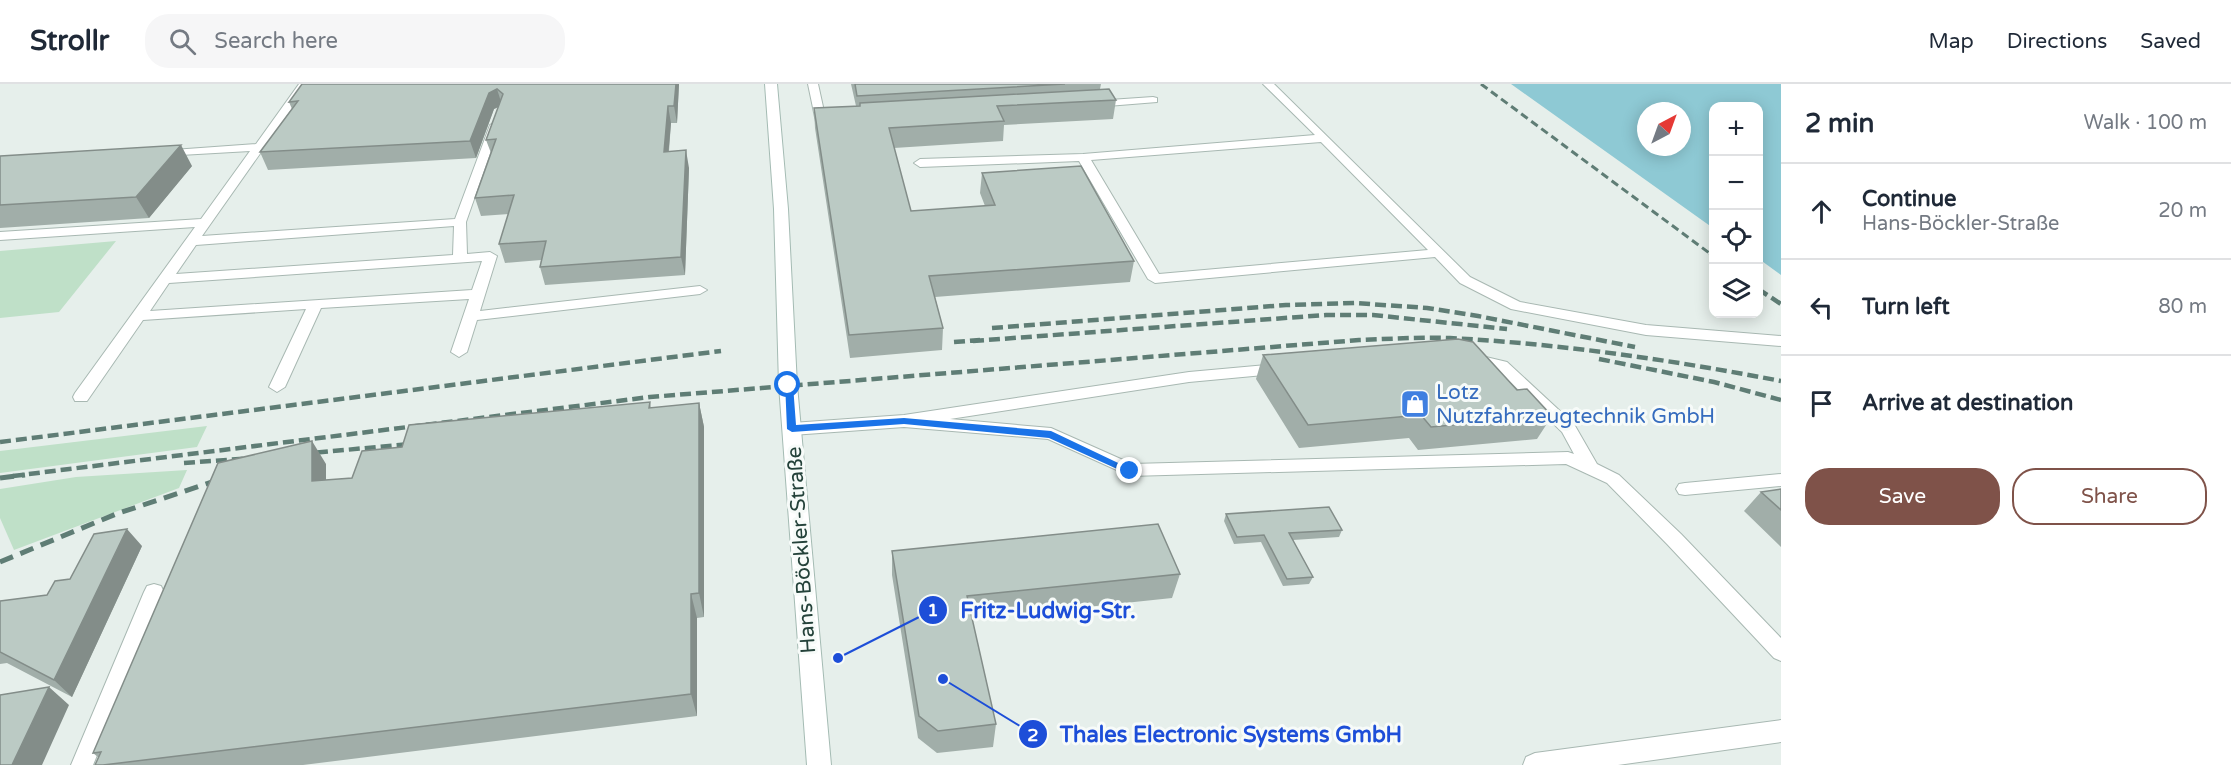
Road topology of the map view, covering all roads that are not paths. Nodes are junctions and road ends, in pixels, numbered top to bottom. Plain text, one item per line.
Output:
1 (304, 84) edge
2 (771, 84) edge
3 (813, 84) edge
4 (1268, 84) edge
5 (1153, 100) dead end
6 (1081, 104) edge
7 (501, 110) edge
8 (843, 118) edge
9 (1324, 138) junction
10 (258, 147) junction
11 (153, 154) edge
12 (1083, 157) junction
13 (920, 163) dead end
14 (460, 222) junction
15 (205, 224) junction
16 (0, 236) edge
17 (192, 241) junction
18 (1437, 253) junction
19 (460, 259) junction
20 (165, 279) junction
21 (700, 290) dead end
22 (478, 294) junction
23 (316, 303) junction
24 (139, 316) junction
25 (471, 316) junction
26 (1781, 341) edge
27 (459, 352) dead end
28 (1455, 356) edge
29 (1293, 368) edge
30 (277, 387) dead end
31 (81, 397) dead end
32 (904, 421) junction
33 (792, 429) junction
34 (1591, 469) junction
35 (1781, 480) edge
36 (1686, 489) dead end
37 (154, 592) dead end
38 (1781, 652) edge
39 (1781, 731) edge
40 (1599, 761) edge
41 (82, 765) edge
42 (819, 765) edge
43 (1535, 765) edge

1 - 10 lane
2 - 33 main road, Hans-Böckler-Straße
3 - 8 lane
4 - 9 lane
5 - 6 lane
7 - 14 lane
9 - 12 lane
9 - 18 lane
10 - 11 lane
10 - 15 lane
12 - 13 lane
12 - 18 lane
14 - 17 lane
14 - 19 lane
15 - 16 lane
15 - 17 lane
17 - 20 lane
18 - 26 lane
19 - 20 lane
19 - 22 lane
20 - 24 lane
21 - 25 lane
22 - 23 lane
22 - 25 lane
23 - 24 lane
23 - 30 lane
24 - 31 lane
25 - 27 lane
28 - 34 lane
29 - 32 lane
32 - 33 lane
32 - 34 lane
33 - 42 main road, Hans-Böckler-Straße
34 - 38 lane
35 - 36 lane
37 - 41 lane
39 - 40 main road
40 - 43 main road

